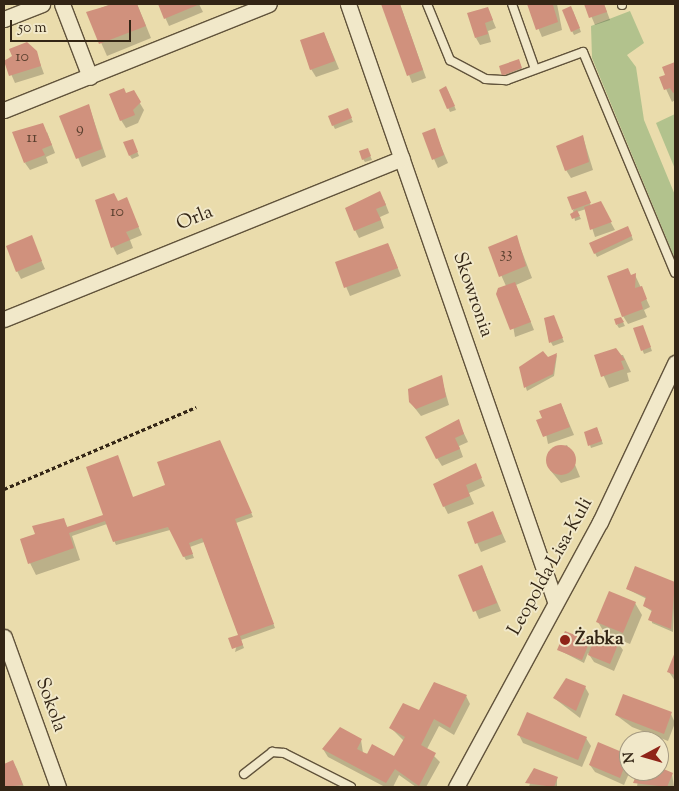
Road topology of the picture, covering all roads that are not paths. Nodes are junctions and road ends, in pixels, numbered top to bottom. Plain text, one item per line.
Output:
1 (42, 4) edge
2 (62, 4) edge
3 (270, 4) edge
4 (348, 4) edge
5 (427, 4) edge
6 (512, 4) edge
7 (4, 19) edge
8 (535, 69) junction
9 (90, 76) junction
10 (4, 110) edge
11 (402, 158) junction
12 (675, 273) edge
13 (4, 319) edge
14 (675, 363) edge
15 (555, 601) junction
16 (4, 637) edge
17 (244, 774) dead end
18 (58, 787) edge
19 (352, 787) edge
20 (456, 787) edge

1 - 7 street
2 - 9 street
3 - 9 street
4 - 11 street, Skowronia
5 - 8 lane
6 - 8 lane
8 - 12 lane
9 - 10 street
11 - 13 street, Orla
11 - 15 street, Skowronia
14 - 15 street, Leopolda Lisa-Kuli
15 - 20 street, Leopolda Lisa-Kuli
16 - 18 street, Sokola
17 - 19 lane

